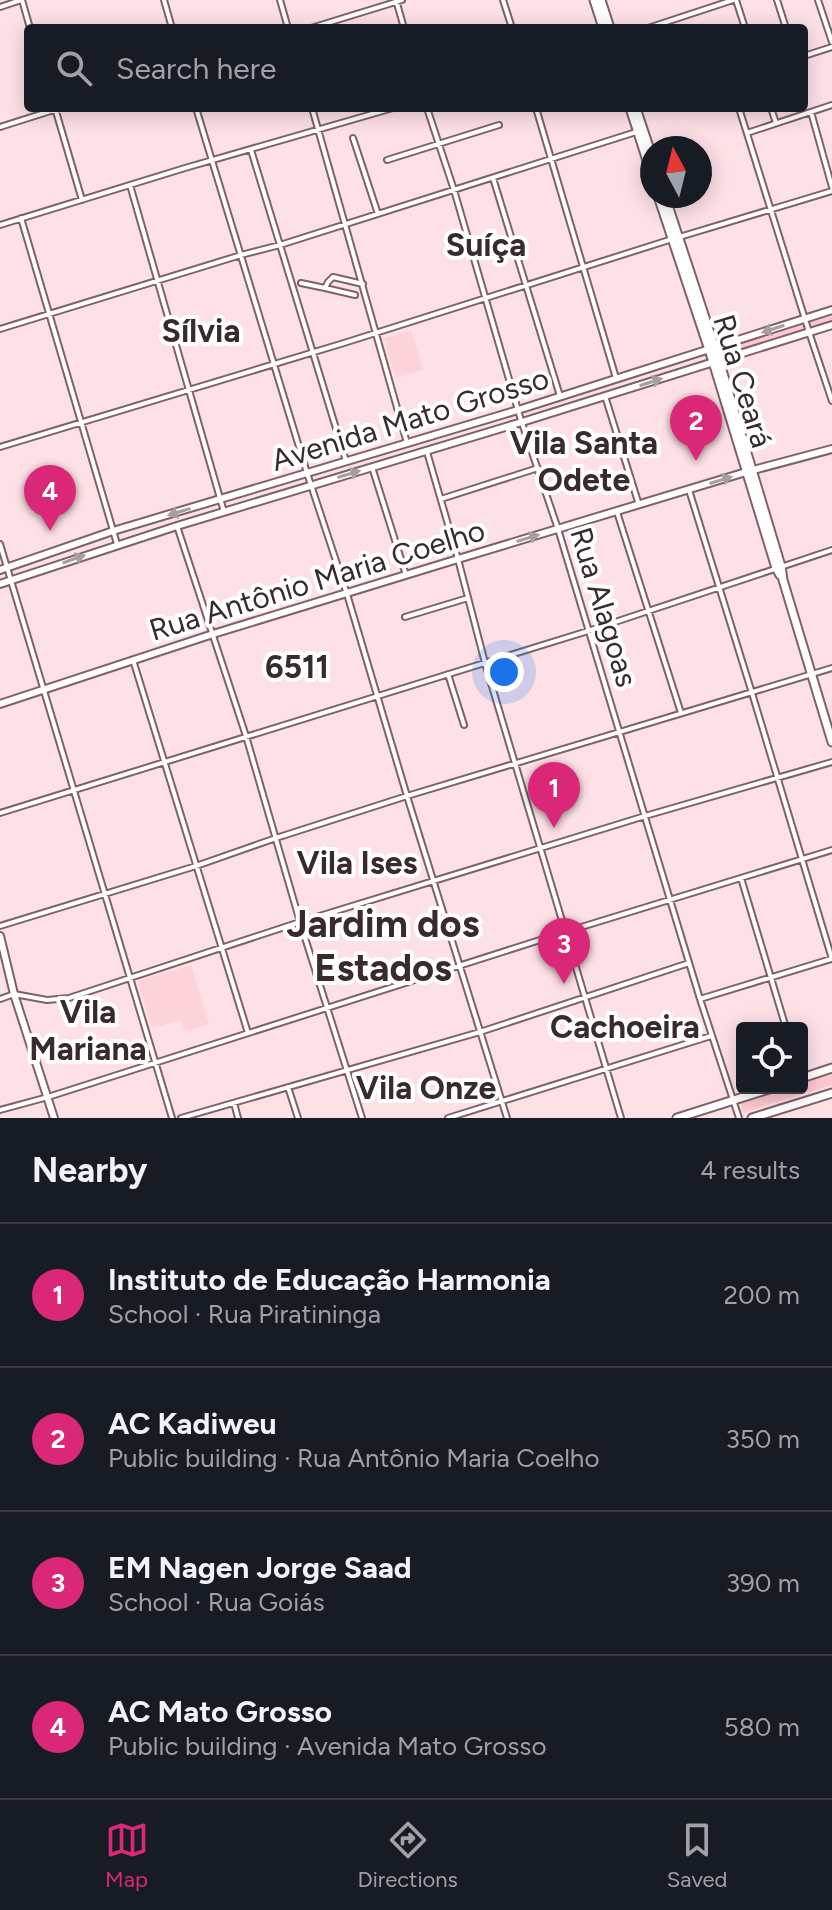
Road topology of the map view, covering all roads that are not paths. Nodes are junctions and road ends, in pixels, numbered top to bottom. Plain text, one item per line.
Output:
1 (22, 0) edge
2 (164, 0) edge
3 (280, 0) edge
4 (503, 0) edge
5 (594, 0) edge
6 (601, 0) edge
7 (735, 0) edge
8 (777, 0) edge
9 (818, 0) edge
10 (398, 1) edge
11 (0, 7) edge
12 (29, 24) edge
13 (171, 24) edge
14 (287, 24) edge
15 (324, 24) edge
16 (403, 24) edge
17 (511, 24) edge
18 (602, 24) edge
19 (609, 24) edge
20 (660, 24) edge
21 (744, 24) edge
22 (785, 24) edge
23 (832, 45) edge
24 (808, 54) edge
25 (832, 105) edge
26 (811, 111) junction
27 (48, 112) edge
28 (58, 112) edge
29 (197, 112) edge
30 (313, 112) edge
31 (380, 112) edge
32 (428, 112) edge
33 (537, 112) edge
34 (635, 112) edge
35 (740, 112) edge
36 (772, 112) edge
37 (776, 123) junction
38 (499, 125) dead end
39 (0, 127) edge
40 (319, 130) junction
41 (640, 130) junction
42 (747, 133) junction
43 (642, 136) edge
44 (643, 136) edge
45 (353, 138) dead end
46 (439, 144) junction
47 (251, 150) junction
48 (552, 159) junction
49 (213, 160) junction
50 (387, 160) dead end
51 (493, 178) junction
52 (130, 185) junction
53 (832, 189) edge
54 (454, 190) junction
55 (82, 200) junction
56 (663, 208) edge
57 (668, 208) edge
58 (770, 210) junction
59 (378, 214) junction
60 (21, 218) junction
61 (346, 224) junction
62 (0, 225) edge
63 (676, 238) junction
64 (280, 245) junction
65 (241, 255) junction
66 (584, 268) junction
67 (157, 280) junction
68 (301, 283) dead end
69 (363, 284) junction
70 (526, 285) junction
71 (325, 288) junction
72 (355, 295) dead end
73 (486, 298) junction
74 (832, 310) edge
75 (49, 313) junction
76 (805, 319) junction
77 (832, 325) edge
78 (0, 329) edge
79 (377, 332) junction
80 (809, 332) junction
81 (712, 349) junction
82 (313, 352) junction
83 (684, 358) junction
84 (716, 361) junction
85 (274, 363) junction
86 (678, 373) junction
87 (616, 379) junction
88 (189, 389) junction
89 (560, 396) junction
90 (605, 396) junction
91 (832, 401) edge
92 (567, 408) junction
93 (518, 410) junction
94 (81, 422) junction
95 (522, 422) junction
96 (429, 436) junction
97 (410, 442) junction
98 (0, 447) edge
99 (832, 449) edge
100 (422, 451) junction
101 (346, 461) junction
102 (372, 467) junction
103 (538, 468) junction
104 (750, 471) junction
105 (307, 473) junction
106 (311, 486) junction
107 (689, 490) junction
108 (221, 499) junction
109 (441, 499) junction
110 (639, 505) junction
111 (224, 512) junction
112 (617, 512) junction
113 (177, 526) junction
114 (558, 529) junction
115 (113, 531) junction
116 (0, 544) edge
117 (117, 544) junction
118 (832, 550) edge
119 (458, 559) junction
120 (778, 567) junction
121 (4, 569) edge
122 (406, 576) junction
123 (11, 580) junction
124 (0, 584) edge
125 (719, 586) junction
126 (347, 594) junction
127 (469, 598) junction
128 (648, 609) junction
129 (405, 617) dead end
130 (588, 631) junction
131 (213, 634) junction
132 (133, 660) junction
133 (485, 663) junction
134 (832, 668) edge
135 (448, 674) junction
136 (812, 674) junction
137 (45, 690) junction
138 (752, 693) junction
139 (377, 696) junction
140 (0, 704) edge
141 (681, 713) junction
142 (464, 725) dead end
143 (619, 732) junction
144 (246, 736) junction
145 (832, 742) edge
146 (165, 762) junction
147 (832, 762) edge
148 (515, 764) junction
149 (777, 778) junction
150 (75, 790) junction
151 (407, 796) junction
152 (0, 813) edge
153 (645, 816) junction
154 (276, 838) junction
155 (541, 848) junction
156 (832, 850) edge
157 (802, 860) junction
158 (196, 866) junction
159 (741, 878) junction
160 (434, 882) junction
161 (106, 893) junction
162 (670, 900) junction
163 (300, 922) junction
164 (0, 926) edge
165 (565, 932) junction
166 (0, 936) edge
167 (220, 947) junction
168 (832, 959) edge
169 (689, 963) junction
170 (460, 966) junction
171 (131, 978) junction
172 (772, 978) junction
173 (14, 994) junction
174 (0, 999) edge
175 (584, 999) junction
176 (700, 999) junction
177 (326, 1009) junction
178 (784, 1022) edge
179 (480, 1032) junction
180 (248, 1033) junction
181 (711, 1036) junction
182 (157, 1062) junction
183 (832, 1068) edge
184 (346, 1069) junction
185 (605, 1069) junction
186 (808, 1076) edge
187 (288, 1087) junction
188 (832, 1093) edge
189 (753, 1094) edge
190 (48, 1097) junction
191 (734, 1100) junction
192 (502, 1101) junction
193 (234, 1103) junction
194 (0, 1110) edge
195 (757, 1117) edge
196 (54, 1118) edge
197 (172, 1118) edge
198 (181, 1118) edge
199 (238, 1118) edge
200 (298, 1118) edge
201 (362, 1118) edge
202 (448, 1118) edge
203 (507, 1118) edge
204 (621, 1118) edge
205 (677, 1118) edge
206 (739, 1118) edge

1 - 11 street
1 - 12 street
2 - 13 street
3 - 14 street
4 - 17 street
5 - 18 main road
6 - 19 main road
7 - 20 street
7 - 21 street
8 - 22 street
9 - 23 street
10 - 15 street
10 - 16 street
23 - 24 street
25 - 26 street
26 - 37 street
26 - 53 street
27 - 39 street
28 - 55 street
29 - 49 street
30 - 40 street
31 - 40 street
32 - 46 street, Rua Alagoas
33 - 48 street
34 - 41 main road
35 - 42 street
36 - 37 street
37 - 42 street
38 - 46 street
40 - 47 street
40 - 61 street
41 - 43 main road
41 - 44 main road
41 - 48 street
42 - 58 street
45 - 59 street
46 - 50 street
46 - 54 street, Rua Alagoas
47 - 49 street
47 - 64 street
48 - 51 street
48 - 66 street
49 - 52 street
49 - 65 street
51 - 54 street
51 - 70 street
52 - 55 street
52 - 67 street
53 - 58 street
54 - 59 street
54 - 73 street, Rua Alagoas
55 - 60 street
56 - 63 main road, Rua Ceará
57 - 63 main road, Rua Ceará
58 - 63 street
58 - 76 street
59 - 61 street
60 - 62 street
60 - 75 street
61 - 64 street
61 - 69 street
63 - 66 street
63 - 81 main road, Rua Ceará
64 - 65 street
64 - 82 street
65 - 67 street
65 - 85 street
66 - 70 street
66 - 87 street
67 - 75 street
67 - 88 street
68 - 71 street
69 - 71 street
69 - 79 street
70 - 73 street
70 - 89 street
71 - 72 street
73 - 79 street
73 - 93 street, Rua Alagoas
74 - 76 main road, Avenida Mato Grosso
75 - 78 street
75 - 94 street
76 - 80 street
76 -> 81 main road, Avenida Mato Grosso
77 - 80 main road, Avenida Mato Grosso
79 - 82 street
79 - 97 street
80 - 84 main road, Avenida Mato Grosso
80 - 91 street
81 - 83 main road, Avenida Mato Grosso
81 - 84 main road, Rua Ceará
82 - 85 street
82 - 101 street
83 - 86 main road
83 - 87 main road, Avenida Mato Grosso
84 - 86 main road, Avenida Mato Grosso
84 - 104 main road, Rua Ceará
85 - 88 street
85 - 105 street
90 -> 86 main road, Avenida Mato Grosso
87 - 89 main road, Avenida Mato Grosso
88 - 94 street
88 - 108 street
89 - 92 main road
89 - 93 main road, Avenida Mato Grosso
90 - 92 main road, Avenida Mato Grosso
90 - 110 street
92 - 95 main road, Avenida Mato Grosso
93 - 95 street, Rua Alagoas
93 - 96 main road, Avenida Mato Grosso
94 - 98 street
94 - 115 street
95 - 100 main road, Avenida Mato Grosso
95 - 103 street, Rua Alagoas
96 - 97 main road, Avenida Mato Grosso
96 - 100 main road
97 - 100 main road
97 - 101 main road, Avenida Mato Grosso
99 - 104 main road, Rua Antônio Maria Coelho
100 - 102 main road, Avenida Mato Grosso
100 - 109 street
101 - 105 main road, Avenida Mato Grosso
106 -> 102 main road, Avenida Mato Grosso
102 - 122 street
103 - 109 street
103 - 114 street, Rua Alagoas
107 -> 104 main road, Rua Antônio Maria Coelho
104 - 120 main road, Rua Ceará
105 - 106 street
105 - 108 main road, Avenida Mato Grosso
106 - 111 main road, Avenida Mato Grosso
106 - 126 street
107 - 110 main road, Rua Antônio Maria Coelho
107 - 125 street
108 - 111 street
108 -> 115 main road, Avenida Mato Grosso
109 - 119 street
110 - 112 main road, Rua Antônio Maria Coelho
111 - 113 main road, Avenida Mato Grosso
112 - 114 main road, Rua Antônio Maria Coelho
112 - 128 street
113 - 117 main road, Avenida Mato Grosso
113 - 131 street
119 -> 114 main road, Rua Antônio Maria Coelho
114 - 130 street, Rua Alagoas
115 - 117 street
115 - 121 main road, Avenida Mato Grosso
116 - 121 street
123 -> 117 main road, Avenida Mato Grosso
118 - 120 street
119 - 122 main road, Rua Antônio Maria Coelho
119 - 127 street
120 - 125 street
120 - 136 main road, Rua Ceará
121 - 123 street
122 - 126 main road, Rua Antônio Maria Coelho
123 - 124 main road, Avenida Mato Grosso
123 - 137 street
125 - 128 street
125 - 138 street
126 - 131 main road, Rua Antônio Maria Coelho
126 - 139 street
127 - 129 street
127 - 133 street
128 - 130 street
128 - 141 street
130 - 133 street
130 - 143 street, Rua Alagoas
131 - 132 main road, Rua Antônio Maria Coelho
131 - 144 street
132 - 137 main road, Rua Antônio Maria Coelho
132 - 146 street
133 - 135 street
133 - 148 street
134 - 136 street
135 - 139 street
135 - 142 street
136 - 138 street
136 - 145 main road, Rua Ceará
137 - 140 main road, Rua Antônio Maria Coelho
137 - 150 street
138 - 141 street
138 - 149 street
139 - 144 street
139 - 151 street
141 - 143 street
143 - 148 street
143 - 153 street, Rua Alagoas
144 - 146 street
144 - 154 street
146 - 150 street
146 - 158 street
147 - 149 street
148 - 151 street
148 - 155 street
149 - 153 street
149 - 157 street
150 - 152 street
150 - 161 street
151 - 154 street
151 - 160 street
153 - 155 street
153 - 162 street, Rua Alagoas
154 - 158 street
154 - 163 street
155 - 160 street
155 - 165 street
156 - 157 street
157 - 159 street
157 - 168 street
158 - 161 street
158 - 167 street
159 - 162 street
159 - 172 street
160 - 163 street
160 - 170 street
161 - 164 street
161 - 171 street
162 - 165 street
162 - 169 street, Rua Alagoas
163 - 167 street
163 - 177 street
165 - 170 street
165 - 175 street
166 - 173 main road
167 - 171 street
167 - 180 street
168 - 172 street
169 - 175 street
169 - 176 street, Rua Alagoas
170 - 177 street
170 - 179 street
171 - 173 street
171 - 182 street
172 - 176 street
172 - 178 street
173 - 174 street
173 - 190 main road
175 - 179 street
175 - 185 street
176 - 181 street, Rua Alagoas
177 - 180 street
177 - 184 street
179 - 184 street
179 - 192 street
180 - 182 street
181 - 185 street
181 - 191 street, Rua Alagoas
182 - 190 street
182 - 197 street
183 - 186 main road
184 - 187 street
184 - 201 street
185 - 192 street
185 - 204 street
187 - 193 street
187 - 200 street
188 - 195 main road
189 - 191 main road
190 - 194 street
190 - 196 main road
191 - 205 main road
191 - 206 street, Rua Alagoas
192 - 202 street
192 - 203 street
193 - 198 street
193 - 199 street

